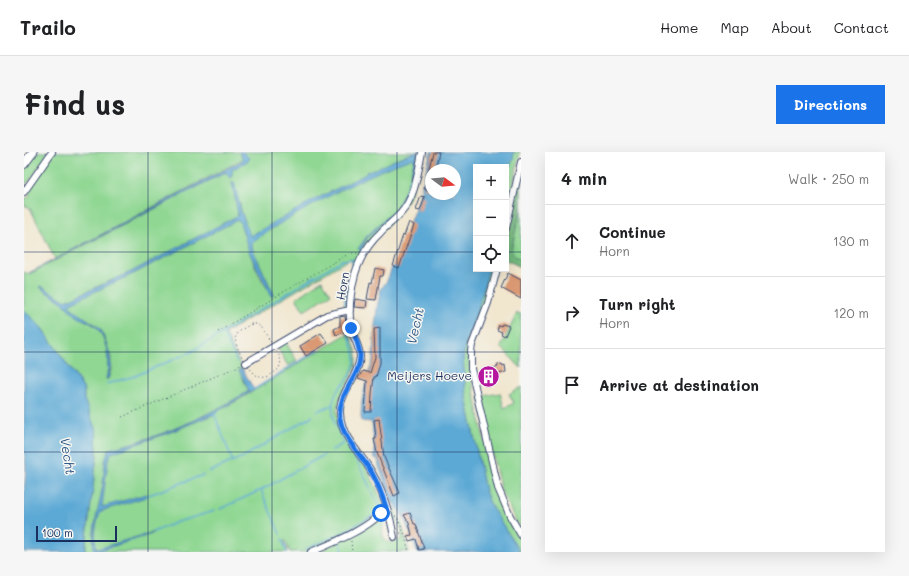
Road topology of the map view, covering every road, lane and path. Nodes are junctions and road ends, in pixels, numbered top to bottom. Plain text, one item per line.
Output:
1 (33, 152) edge
2 (52, 152) edge
3 (422, 152) edge
4 (521, 162) edge
5 (24, 164) edge
6 (24, 192) edge
7 (509, 215) edge
8 (362, 254) junction
9 (496, 272) edge
10 (350, 310) junction
11 (218, 332) dead end
12 (246, 363) joint
13 (122, 417) dead end
14 (386, 507) junction
15 (350, 534) junction
16 (521, 535) edge
17 (394, 536) joint
18 (311, 552) edge
19 (352, 552) edge
20 (409, 552) edge

1 - 5 main road
2 - 6 street
3 - 8 street, Horn
4 - 7 street
8 - 10 street, Horn
8 - 11 path
9 - 16 street
10 - 12 street
10 - 14 street, Horn
12 - 13 path
14 - 15 street
14 - 17 street, Horn
15 - 18 street
15 - 19 path
17 - 20 path

